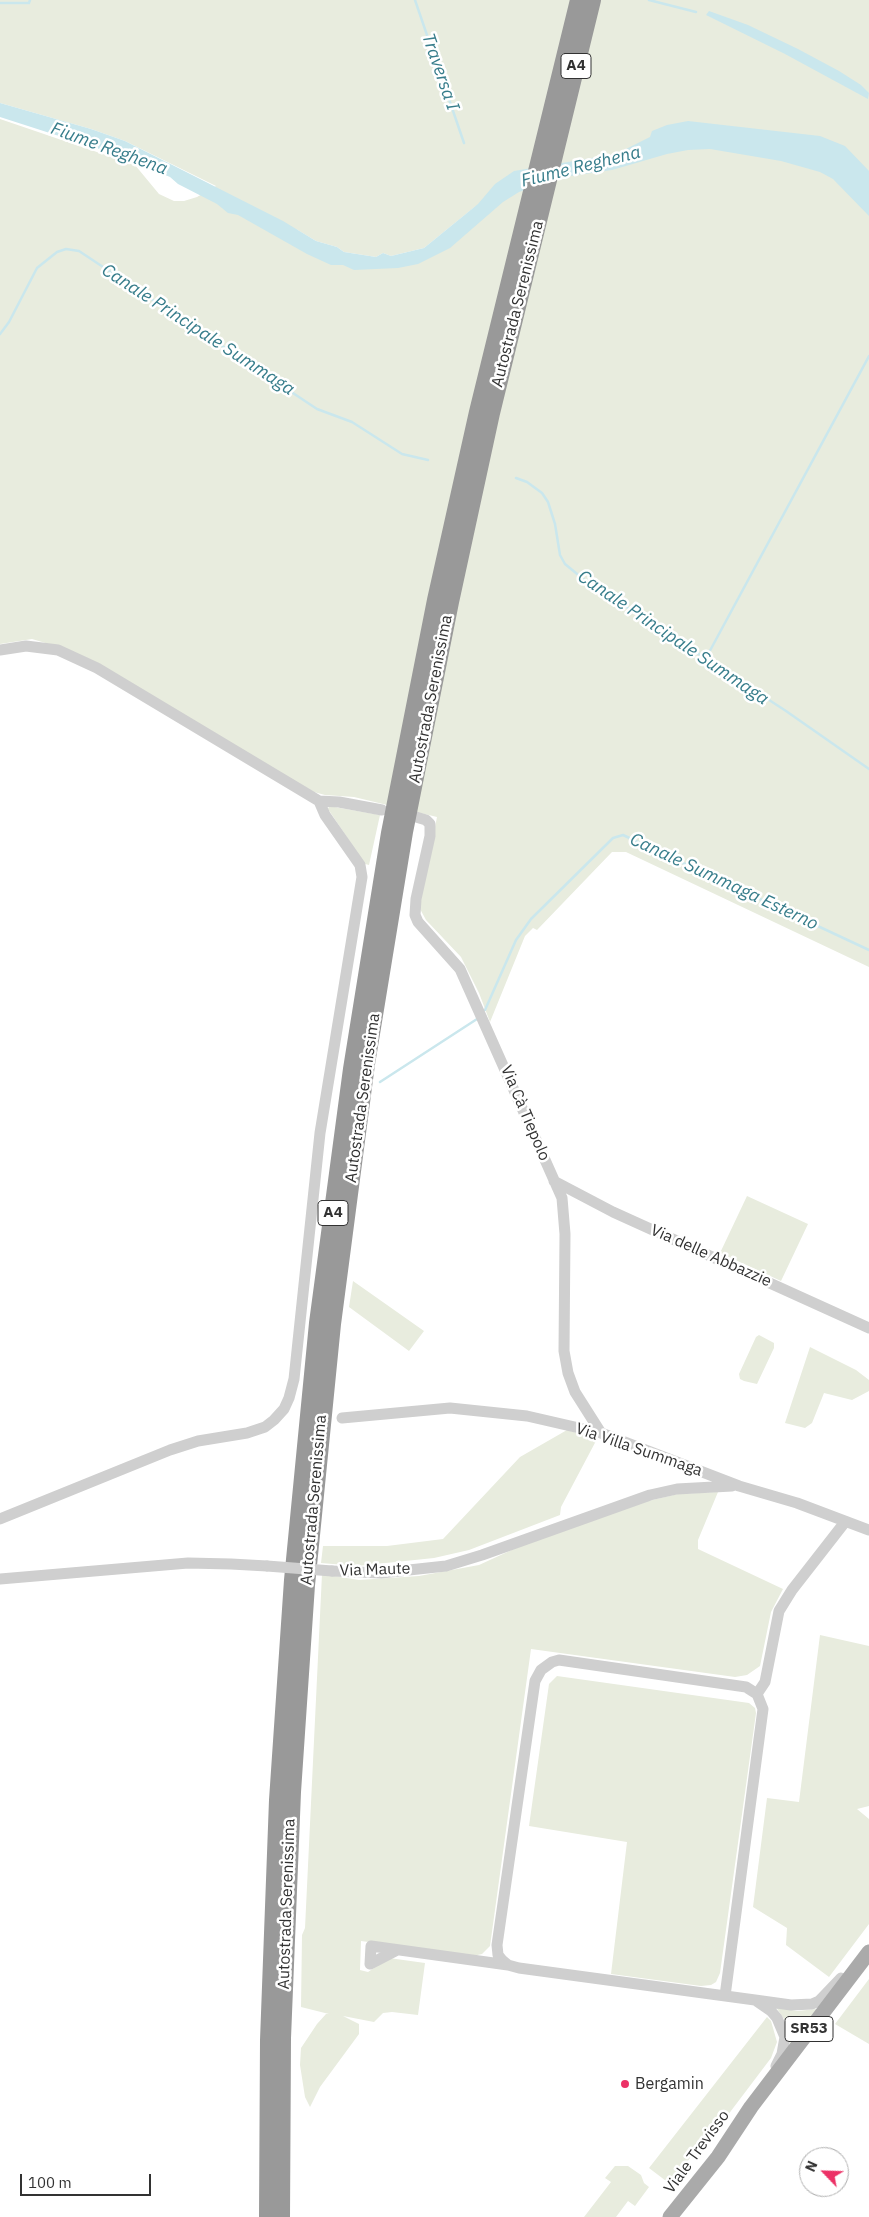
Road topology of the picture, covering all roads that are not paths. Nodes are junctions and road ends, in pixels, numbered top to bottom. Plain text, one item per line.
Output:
1 (579, 0) edge
2 (592, 0) edge
3 (553, 130) junction
4 (530, 225) junction
5 (0, 650) edge
6 (319, 800) junction
7 (382, 810) dead end
8 (416, 818) dead end
9 (554, 1181) junction
10 (869, 1328) edge
11 (342, 1418) dead end
12 (601, 1433) junction
13 (696, 1469) junction
14 (739, 1486) junction
15 (691, 1488) junction
16 (0, 1519) edge
17 (845, 1522) junction
18 (869, 1530) edge
19 (0, 1579) edge
20 (757, 1694) junction
21 (869, 1944) edge
22 (397, 1950) dead end
23 (869, 1952) edge
24 (508, 1966) junction
25 (725, 1996) junction
26 (755, 2000) junction
27 (751, 2107) junction
28 (268, 2217) edge
29 (281, 2217) edge
30 (660, 2217) edge
31 (670, 2217) edge

1 - 3 highway, Autostrada Serenissima / A4
2 - 3 highway, Autostrada Serenissima / A4
3 - 4 highway, Autostrada Serenissima / A4
4 - 28 highway, Autostrada Serenissima / A4
4 - 29 highway, Autostrada Serenissima / A4
5 - 6 street
6 - 7 street
6 - 16 street
8 - 9 street, Via Cà Tiepolo
9 - 10 street, Via delle Abbazzie
9 - 12 street, Via Cà Tiepolo
11 - 12 street, Via Villa Summaga
12 - 13 street, Via Villa Summaga
13 - 14 street, Via Villa Summaga
13 - 15 street
14 - 15 street, Via Maute
14 - 17 street, Via Villa Summaga
15 - 19 street, Via Maute, bridge
17 - 18 street, Via Villa Summaga
17 - 20 street
20 - 24 street
20 - 25 street
21 - 26 street
22 - 24 street
23 - 27 main road, SR53
24 - 25 street
25 - 26 street
26 - 27 street
27 - 30 main road
27 - 31 main road, Viale Trevisso / SR53

